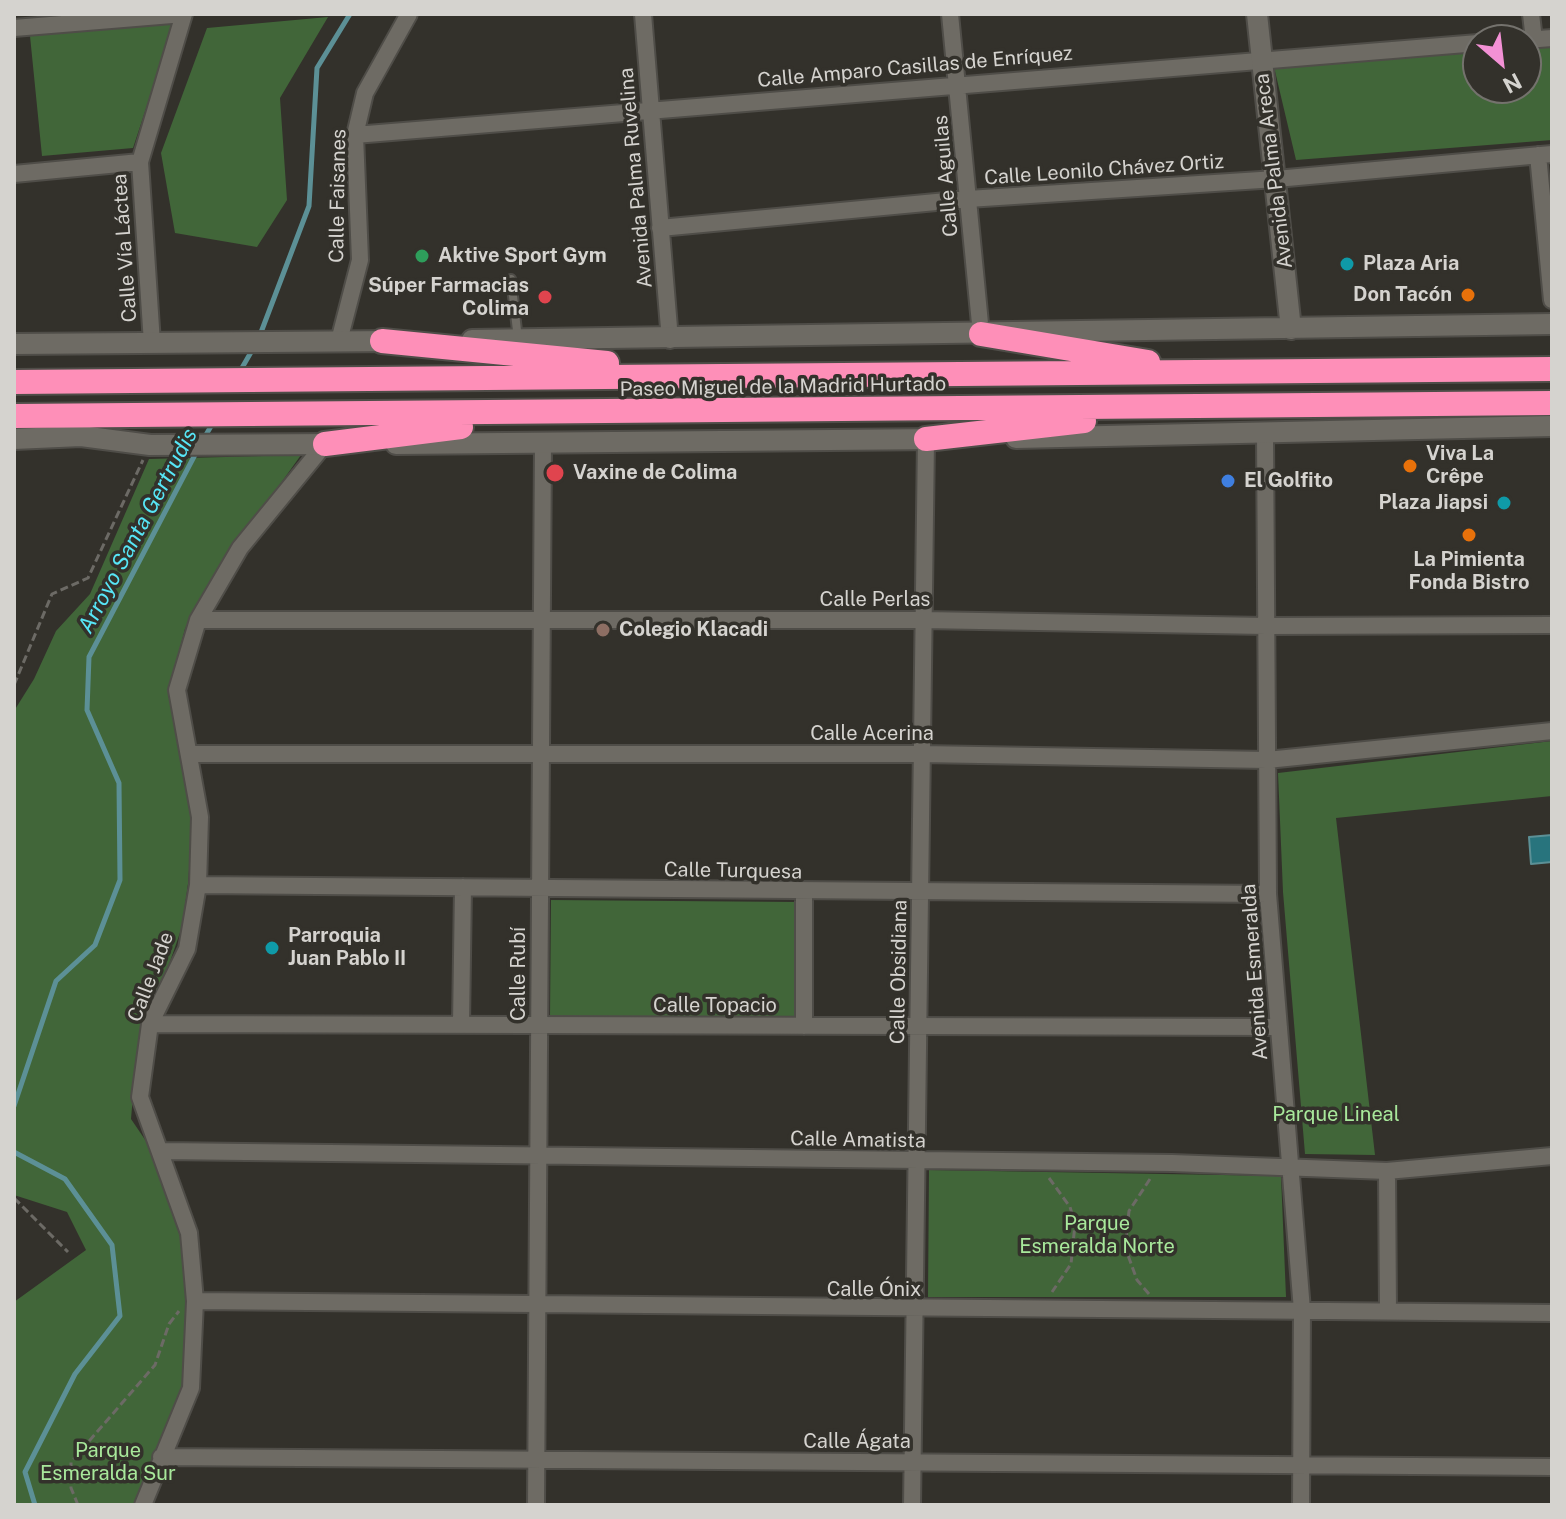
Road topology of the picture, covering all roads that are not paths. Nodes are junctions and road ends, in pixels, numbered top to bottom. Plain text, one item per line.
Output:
1 (184, 14) edge
2 (409, 14) edge
3 (643, 14) edge
4 (950, 14) edge
5 (1257, 14) edge
6 (14, 28) edge
7 (1462, 44) edge
8 (1260, 59) junction
9 (957, 84) junction
10 (651, 109) junction
11 (355, 135) junction
12 (1545, 154) edge
13 (140, 162) junction
14 (14, 174) edge
15 (1276, 179) junction
16 (968, 199) junction
17 (660, 228) junction
18 (511, 279) dead end
19 (1552, 300) edge
20 (1552, 324) edge
21 (1291, 329) junction
22 (981, 334) junction
23 (519, 340) junction
24 (670, 340) junction
25 (339, 341) junction
26 (382, 341) junction
27 (152, 343) junction
28 (14, 344) edge
29 (1552, 369) edge
30 (1214, 373) junction
31 (728, 377) junction
32 (14, 382) edge
33 (1552, 403) edge
34 (1214, 406) junction
35 (551, 414) junction
36 (14, 416) edge
37 (1552, 426) edge
38 (1265, 435) junction
39 (14, 439) edge
40 (926, 439) junction
41 (325, 444) junction
42 (543, 444) junction
43 (198, 620) junction
44 (542, 620) junction
45 (923, 620) junction
46 (1552, 625) edge
47 (1266, 626) junction
48 (1552, 731) edge
49 (190, 754) junction
50 (541, 754) junction
51 (922, 754) junction
52 (1267, 760) junction
53 (198, 885) junction
54 (463, 887) junction
55 (540, 887) junction
56 (804, 892) junction
57 (920, 892) junction
58 (1268, 894) junction
59 (150, 1024) junction
60 (461, 1025) junction
61 (539, 1025) junction
62 (804, 1026) junction
63 (1279, 1027) junction
64 (918, 1028) junction
65 (162, 1151) junction
66 (538, 1156) junction
67 (1552, 1156) edge
68 (916, 1160) junction
69 (1290, 1169) junction
70 (1387, 1171) junction
71 (195, 1301) junction
72 (537, 1307) junction
73 (914, 1310) junction
74 (1302, 1310) junction
75 (1388, 1311) junction
76 (1552, 1313) edge
77 (161, 1457) junction
78 (536, 1461) junction
79 (912, 1462) junction
80 (1301, 1463) junction
81 (1552, 1467) edge
82 (143, 1505) edge
83 (536, 1505) edge
84 (912, 1505) edge
85 (1301, 1505) edge

1 - 6 street
1 - 13 street, Calle Vía Láctea
2 - 11 street, Calle Faisanes
3 - 10 street, Avenida Palma Ruvelina
4 - 9 street, Calle Aguilas
5 - 8 street, Avenida Palma Areca
7 - 8 street, Calle Amparo Casillas de Enríquez
8 - 9 street, Calle Amparo Casillas de Enríquez
8 - 15 street, Avenida Palma Areca
9 - 10 street, Calle Amparo Casillas de Enríquez
9 - 16 street, Calle Aguilas
10 - 11 street, Calle Amparo Casillas de Enríquez
10 - 17 street, Avenida Palma Ruvelina
11 - 25 street, Calle Faisanes
12 - 15 street, Calle Leonilo Chávez Ortiz
12 - 19 street
13 - 14 street
13 - 27 street, Calle Vía Láctea
15 - 16 street, Calle Leonilo Chávez Ortiz
15 - 21 street, Avenida Palma Areca
16 - 17 street, Calle Leonilo Chávez Ortiz
16 - 22 street, Calle Aguilas
17 - 24 street, Avenida Palma Ruvelina
18 - 23 lane
20 - 21 street
21 - 22 street
22 - 24 street
22 - 30 highway
23 - 24 street
23 - 26 street
25 - 26 street
25 - 27 street
26 - 31 highway
27 - 28 street
29 - 30 highway, Paseo Miguel de la Madrid Hurtado
30 - 31 highway, Paseo Miguel de la Madrid Hurtado
31 - 32 highway, Paseo Miguel de la Madrid Hurtado
33 - 34 highway, Paseo Miguel de la Madrid Hurtado
34 - 35 highway, Paseo Miguel de la Madrid Hurtado
34 - 40 highway
35 - 36 highway, Paseo Miguel de la Madrid Hurtado
35 - 41 highway
37 - 38 street
38 - 40 street
38 - 47 street, Avenida Esmeralda
39 - 41 street
40 - 42 street
40 - 45 street, Calle Obsidiana
41 - 42 street
41 - 43 street, Calle Jade
42 - 44 street, Calle Rubí
43 - 44 street, Calle Perlas
43 - 49 street, Calle Jade
44 - 45 street, Calle Perlas
44 - 50 street, Calle Rubí
45 - 47 street, Calle Perlas
45 - 51 street, Calle Obsidiana
46 - 47 street, Calle Perlas
47 - 52 street, Avenida Esmeralda
48 - 52 street, Calle Acerina
49 - 50 street, Calle Acerina
49 - 53 street, Calle Jade
50 - 51 street, Calle Acerina
50 - 55 street, Calle Rubí
51 - 52 street, Calle Acerina
51 - 57 street, Calle Obsidiana
52 - 58 street, Avenida Esmeralda
53 - 54 street, Calle Turquesa
53 - 59 street, Calle Jade
54 - 55 street, Calle Turquesa
54 - 60 street
55 - 56 street, Calle Turquesa
55 - 61 street, Calle Rubí
56 - 57 street, Calle Turquesa
56 - 62 street
57 - 58 street, Calle Turquesa
57 - 64 street, Calle Obsidiana
58 - 63 street, Avenida Esmeralda
59 - 60 street, Calle Topacio
59 - 65 street, Calle Jade
60 - 61 street, Calle Topacio
61 - 62 street, Calle Topacio
61 - 66 street, Calle Rubí
62 - 64 street, Calle Topacio
63 - 64 street, Calle Topacio
63 - 69 street, Avenida Esmeralda
64 - 68 street, Calle Obsidiana
65 - 66 street, Calle Amatista
65 - 71 street, Calle Jade
66 - 68 street, Calle Amatista
66 - 72 street, Calle Rubí
67 - 70 street, Calle Amatista
68 - 69 street, Calle Amatista
68 - 73 street, Calle Obsidiana
69 - 70 street, Calle Amatista
69 - 74 street, Avenida Esmeralda
70 - 75 street
71 - 72 street, Calle Ónix
71 - 77 street, Calle Jade
72 - 73 street, Calle Ónix
72 - 78 street, Calle Rubí
73 - 74 street, Calle Ónix
73 - 79 street, Calle Obsidiana
74 - 75 street, Calle Ónix
74 - 80 street, Avenida Esmeralda
75 - 76 street, Calle Ónix
77 - 78 street, Calle Ágata
77 - 82 street, Calle Jade
78 - 79 street, Calle Ágata
78 - 83 street, Calle Rubí
79 - 80 street, Calle Ágata
79 - 84 street, Calle Obsidiana
80 - 81 street, Calle Ágata
80 - 85 street, Avenida Esmeralda

